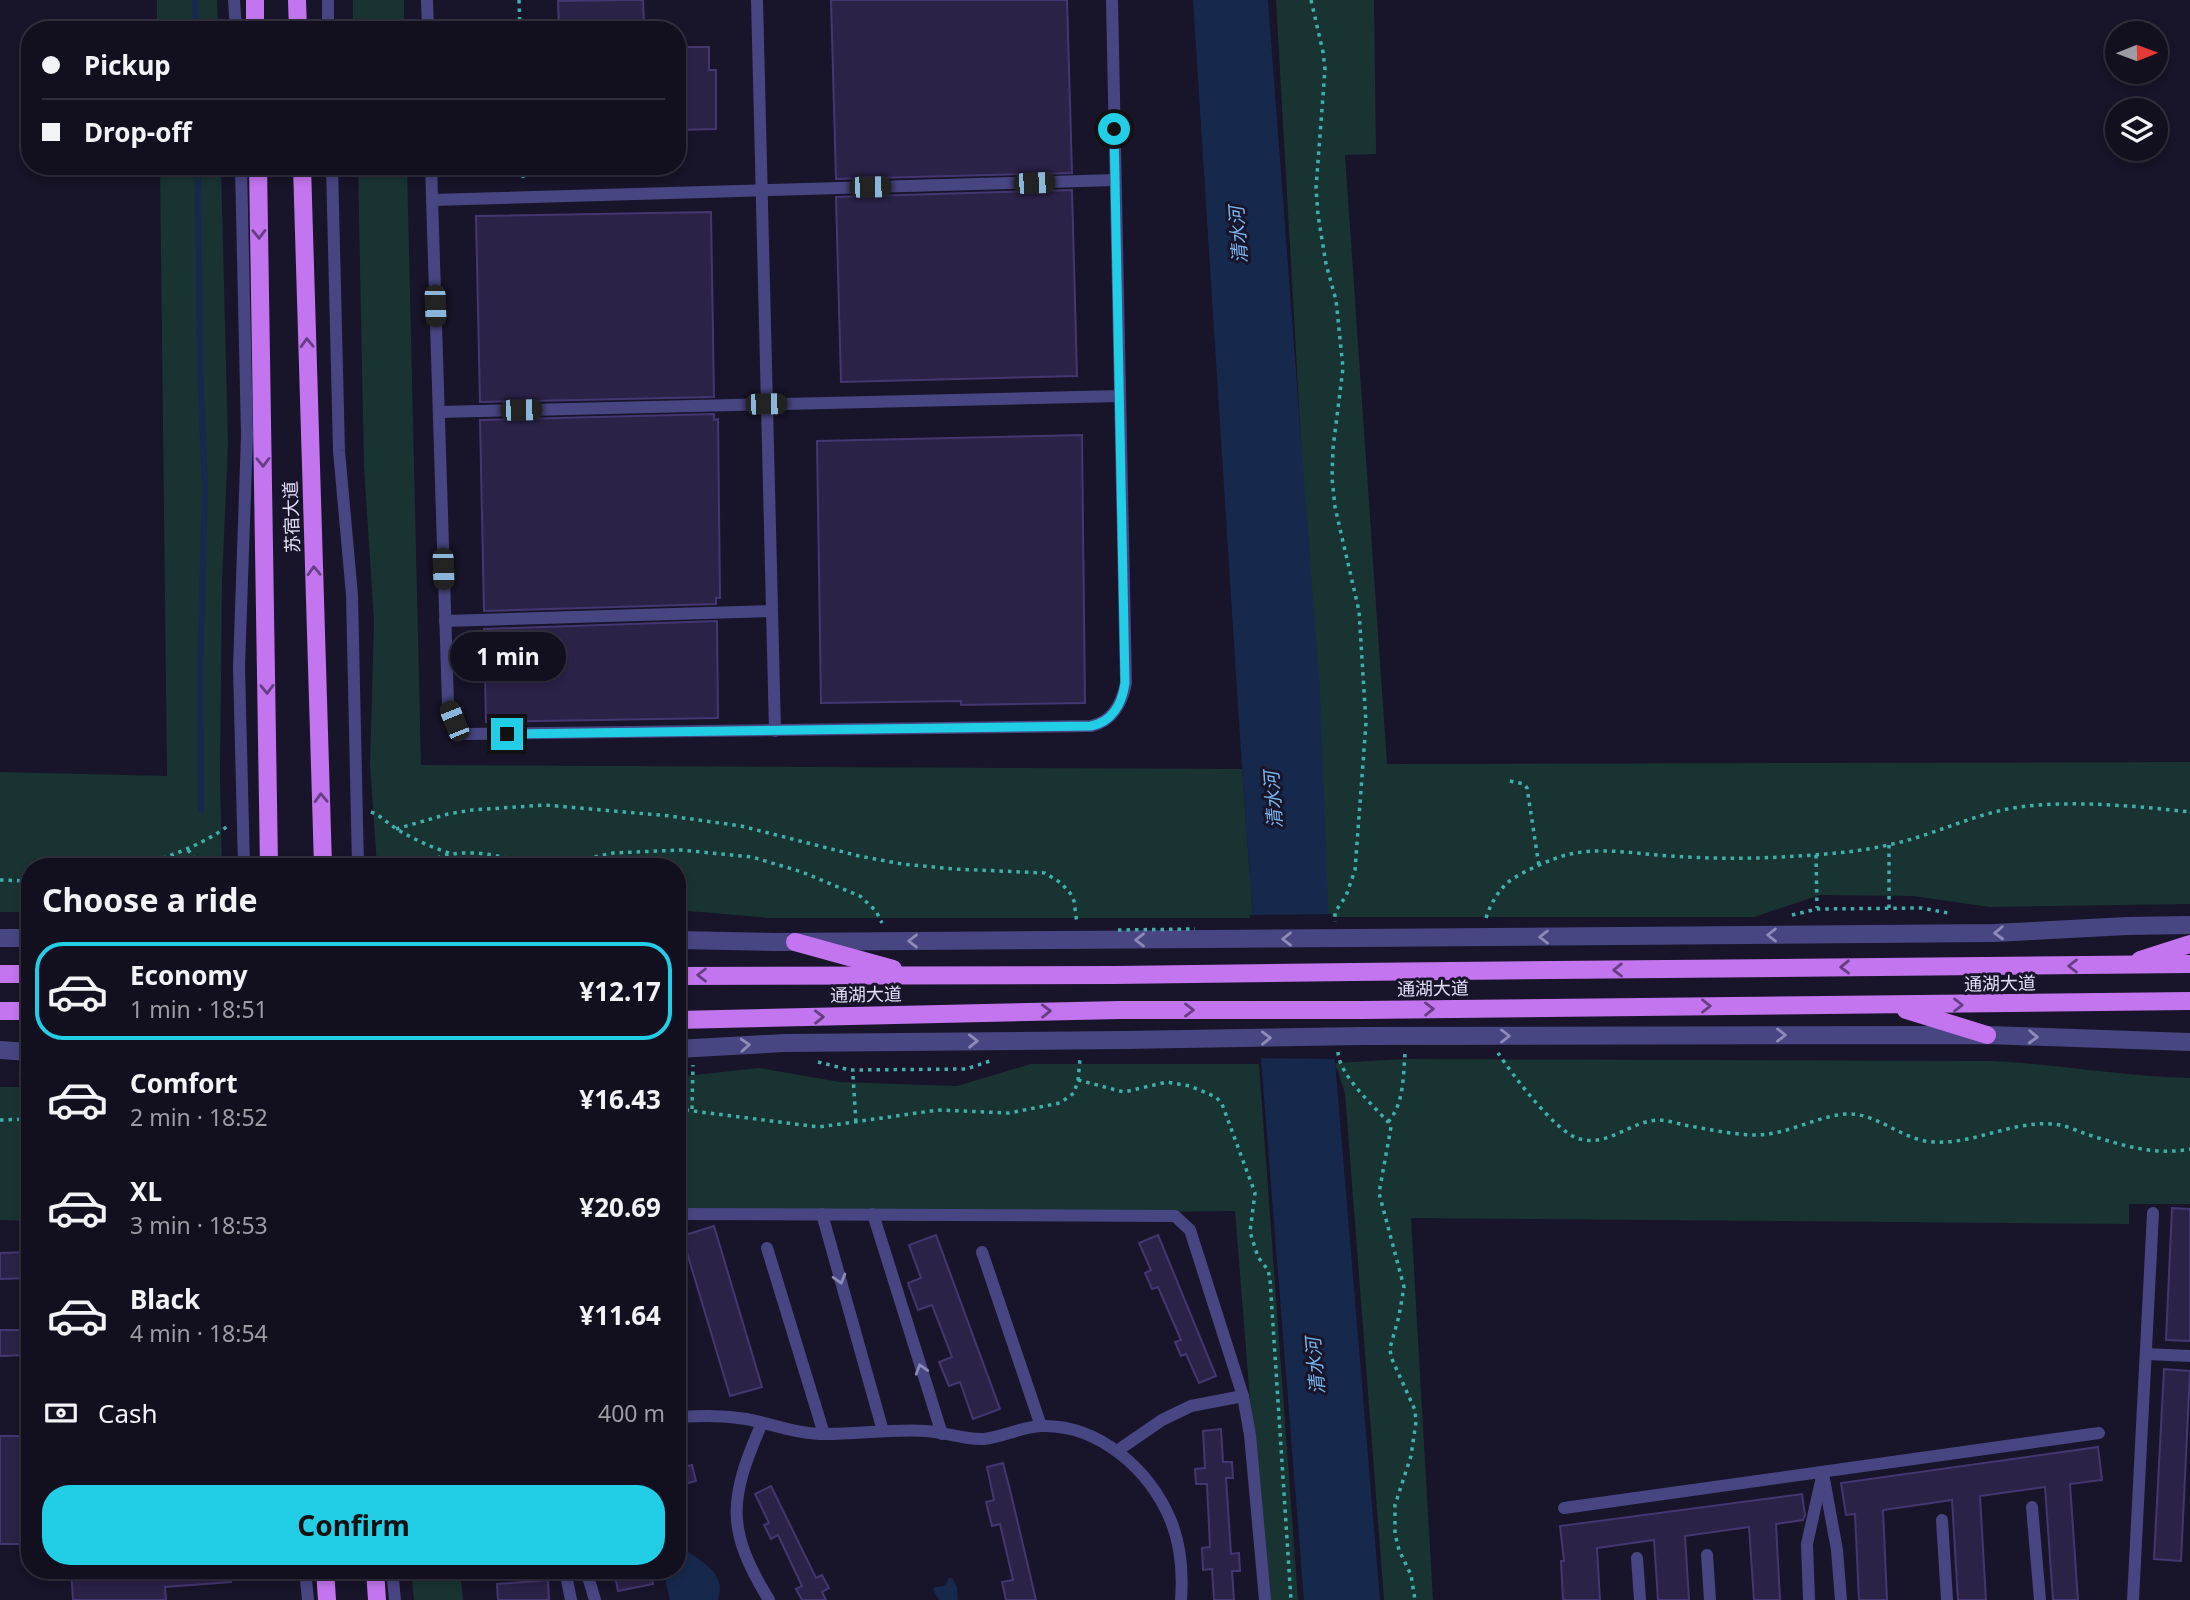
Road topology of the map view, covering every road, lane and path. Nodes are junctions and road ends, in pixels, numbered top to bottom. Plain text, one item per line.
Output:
1 (234, 0) edge
2 (255, 0) edge
3 (297, 0) edge
4 (328, 0) edge
5 (427, 0) edge
6 (519, 0) edge
7 (757, 0) edge
8 (1112, 0) edge
9 (1311, 0) edge
10 (235, 21) edge
11 (256, 21) edge
12 (298, 21) edge
13 (328, 21) edge
14 (428, 21) edge
15 (520, 21) edge
16 (241, 175) edge
17 (258, 175) edge
18 (302, 175) edge
19 (332, 175) edge
20 (431, 175) edge
21 (1115, 180) junction
22 (761, 190) junction
23 (432, 200) junction
24 (1120, 396) junction
25 (766, 404) junction
26 (439, 412) junction
27 (771, 611) junction
28 (445, 621) junction
29 (775, 731) junction
30 (1510, 781) dead end
31 (355, 808) junction
32 (2190, 811) edge
33 (243, 817) junction
34 (396, 829) junction
35 (1889, 845) junction
36 (188, 850) junction
37 (453, 854) junction
38 (1816, 855) junction
39 (163, 858) edge
40 (194, 858) edge
41 (243, 858) edge
42 (269, 858) edge
43 (323, 858) edge
44 (358, 858) edge
45 (440, 858) edge
46 (500, 858) edge
47 (590, 858) edge
48 (1539, 866) junction
49 (0, 880) edge
50 (21, 881) edge
51 (1889, 908) dead end
52 (1817, 909) dead end
53 (1335, 925) dead end
54 (2190, 925) edge
55 (1483, 927) dead end
56 (1079, 930) dead end
57 (887, 932) dead end
58 (0, 937) edge
59 (21, 938) edge
60 (686, 940) edge
61 (795, 942) junction
62 (2190, 944) edge
63 (2190, 964) edge
64 (2123, 965) junction
65 (0, 974) edge
66 (21, 974) edge
67 (686, 975) edge
68 (914, 975) junction
69 (2190, 1001) edge
70 (1889, 1005) junction
71 (0, 1011) edge
72 (21, 1011) edge
73 (686, 1020) edge
74 (1987, 1035) junction
75 (2190, 1042) edge
76 (1338, 1046) dead end
77 (686, 1048) edge
78 (1405, 1048) dead end
79 (1495, 1048) dead end
80 (0, 1050) edge
81 (21, 1051) edge
82 (1080, 1051) dead end
83 (693, 1059) dead end
84 (853, 1076) dead end
85 (1078, 1080) junction
86 (686, 1110) edge
87 (692, 1110) junction
88 (21, 1120) edge
89 (0, 1121) edge
90 (1388, 1122) junction
91 (856, 1123) junction
92 (2190, 1149) edge
93 (2153, 1213) dead end
94 (686, 1214) edge
95 (822, 1214) junction
96 (873, 1214) junction
97 (767, 1248) dead end
98 (982, 1252) dead end
99 (2146, 1354) junction
100 (2190, 1356) edge
101 (1243, 1396) junction
102 (686, 1417) edge
103 (762, 1423) junction
104 (1041, 1426) junction
105 (883, 1431) junction
106 (2099, 1433) dead end
107 (824, 1434) junction
108 (942, 1434) junction
109 (1117, 1451) junction
110 (1823, 1472) junction
111 (2032, 1507) dead end
112 (1564, 1508) dead end
113 (1942, 1520) dead end
114 (1707, 1555) dead end
115 (1637, 1558) dead end
116 (305, 1579) edge
117 (326, 1579) edge
118 (376, 1579) edge
119 (393, 1579) edge
120 (567, 1579) edge
121 (589, 1579) edge
122 (308, 1600) edge
123 (327, 1600) edge
124 (377, 1600) edge
125 (395, 1600) edge
126 (571, 1600) edge
127 (595, 1600) edge
128 (769, 1600) edge
129 (1181, 1600) edge
130 (1265, 1600) edge
131 (1291, 1600) edge
132 (1415, 1600) edge
133 (1640, 1600) edge
134 (1710, 1600) edge
135 (1810, 1600) edge
136 (1841, 1600) edge
137 (1947, 1600) edge
138 (2040, 1600) edge
139 (2133, 1600) edge

1 - 10 lane
2 - 11 main road
3 - 12 main road
4 - 13 lane
5 - 14 lane
6 - 15 path
7 - 22 lane
8 - 21 lane
9 - 53 path
16 - 33 lane
17 -> 42 main road, 苏宿大道
43 -> 18 main road, 苏宿大道
19 - 31 lane
20 - 23 lane
21 - 22 lane
21 - 24 lane
22 - 23 lane
22 - 25 lane
23 - 26 lane
24 - 25 lane
24 - 29 lane
25 - 26 lane
25 - 27 lane
26 - 28 lane
27 - 28 lane
27 - 29 lane
28 - 29 lane
30 - 48 path
31 - 34 path
31 - 44 lane
32 - 35 path
33 - 36 path
33 - 41 lane
34 - 37 path
34 - 56 path
35 - 38 path
35 - 51 path
36 - 39 path
36 - 40 path
37 - 45 path
37 - 46 path
38 - 48 path
38 - 52 path
47 - 57 path
48 - 55 path
49 - 50 path
54 -> 61 street, bridge
58 - 59 street
60 - 61 street
61 - 68 main road
62 - 64 main road
63 - 64 main road, 通湖大道
64 -> 68 main road, 通湖大道, bridge
65 - 66 main road
68 -> 67 main road, 通湖大道
70 -> 69 main road, 通湖大道
73 -> 70 main road, 通湖大道, bridge
70 - 74 main road
71 - 72 main road
74 -> 75 street
77 -> 74 street, bridge
76 - 90 path
78 - 90 path
79 - 92 path
80 - 81 street
82 - 85 path
83 - 87 path
84 - 91 path
85 - 91 path
85 - 131 path
86 - 87 path
87 - 91 path
88 - 89 path
90 - 132 path
93 - 99 lane
94 - 95 lane
95 - 96 lane
95 -> 105 lane
96 - 101 lane
108 -> 96 lane
97 - 107 lane
98 - 104 lane
99 - 100 lane
99 - 139 lane
101 - 109 lane
101 - 130 lane
102 - 103 lane
103 - 107 lane
103 - 128 lane
104 - 108 lane
104 - 109 lane
105 - 107 lane
105 - 108 lane
106 - 110 lane
109 - 129 lane
110 - 112 lane
110 - 135 lane
110 - 136 lane
111 - 138 lane
113 - 137 lane
114 - 134 lane
115 - 133 lane
116 - 122 lane
117 - 123 main road
118 - 124 main road
119 - 125 lane
120 - 126 lane
121 - 127 lane

